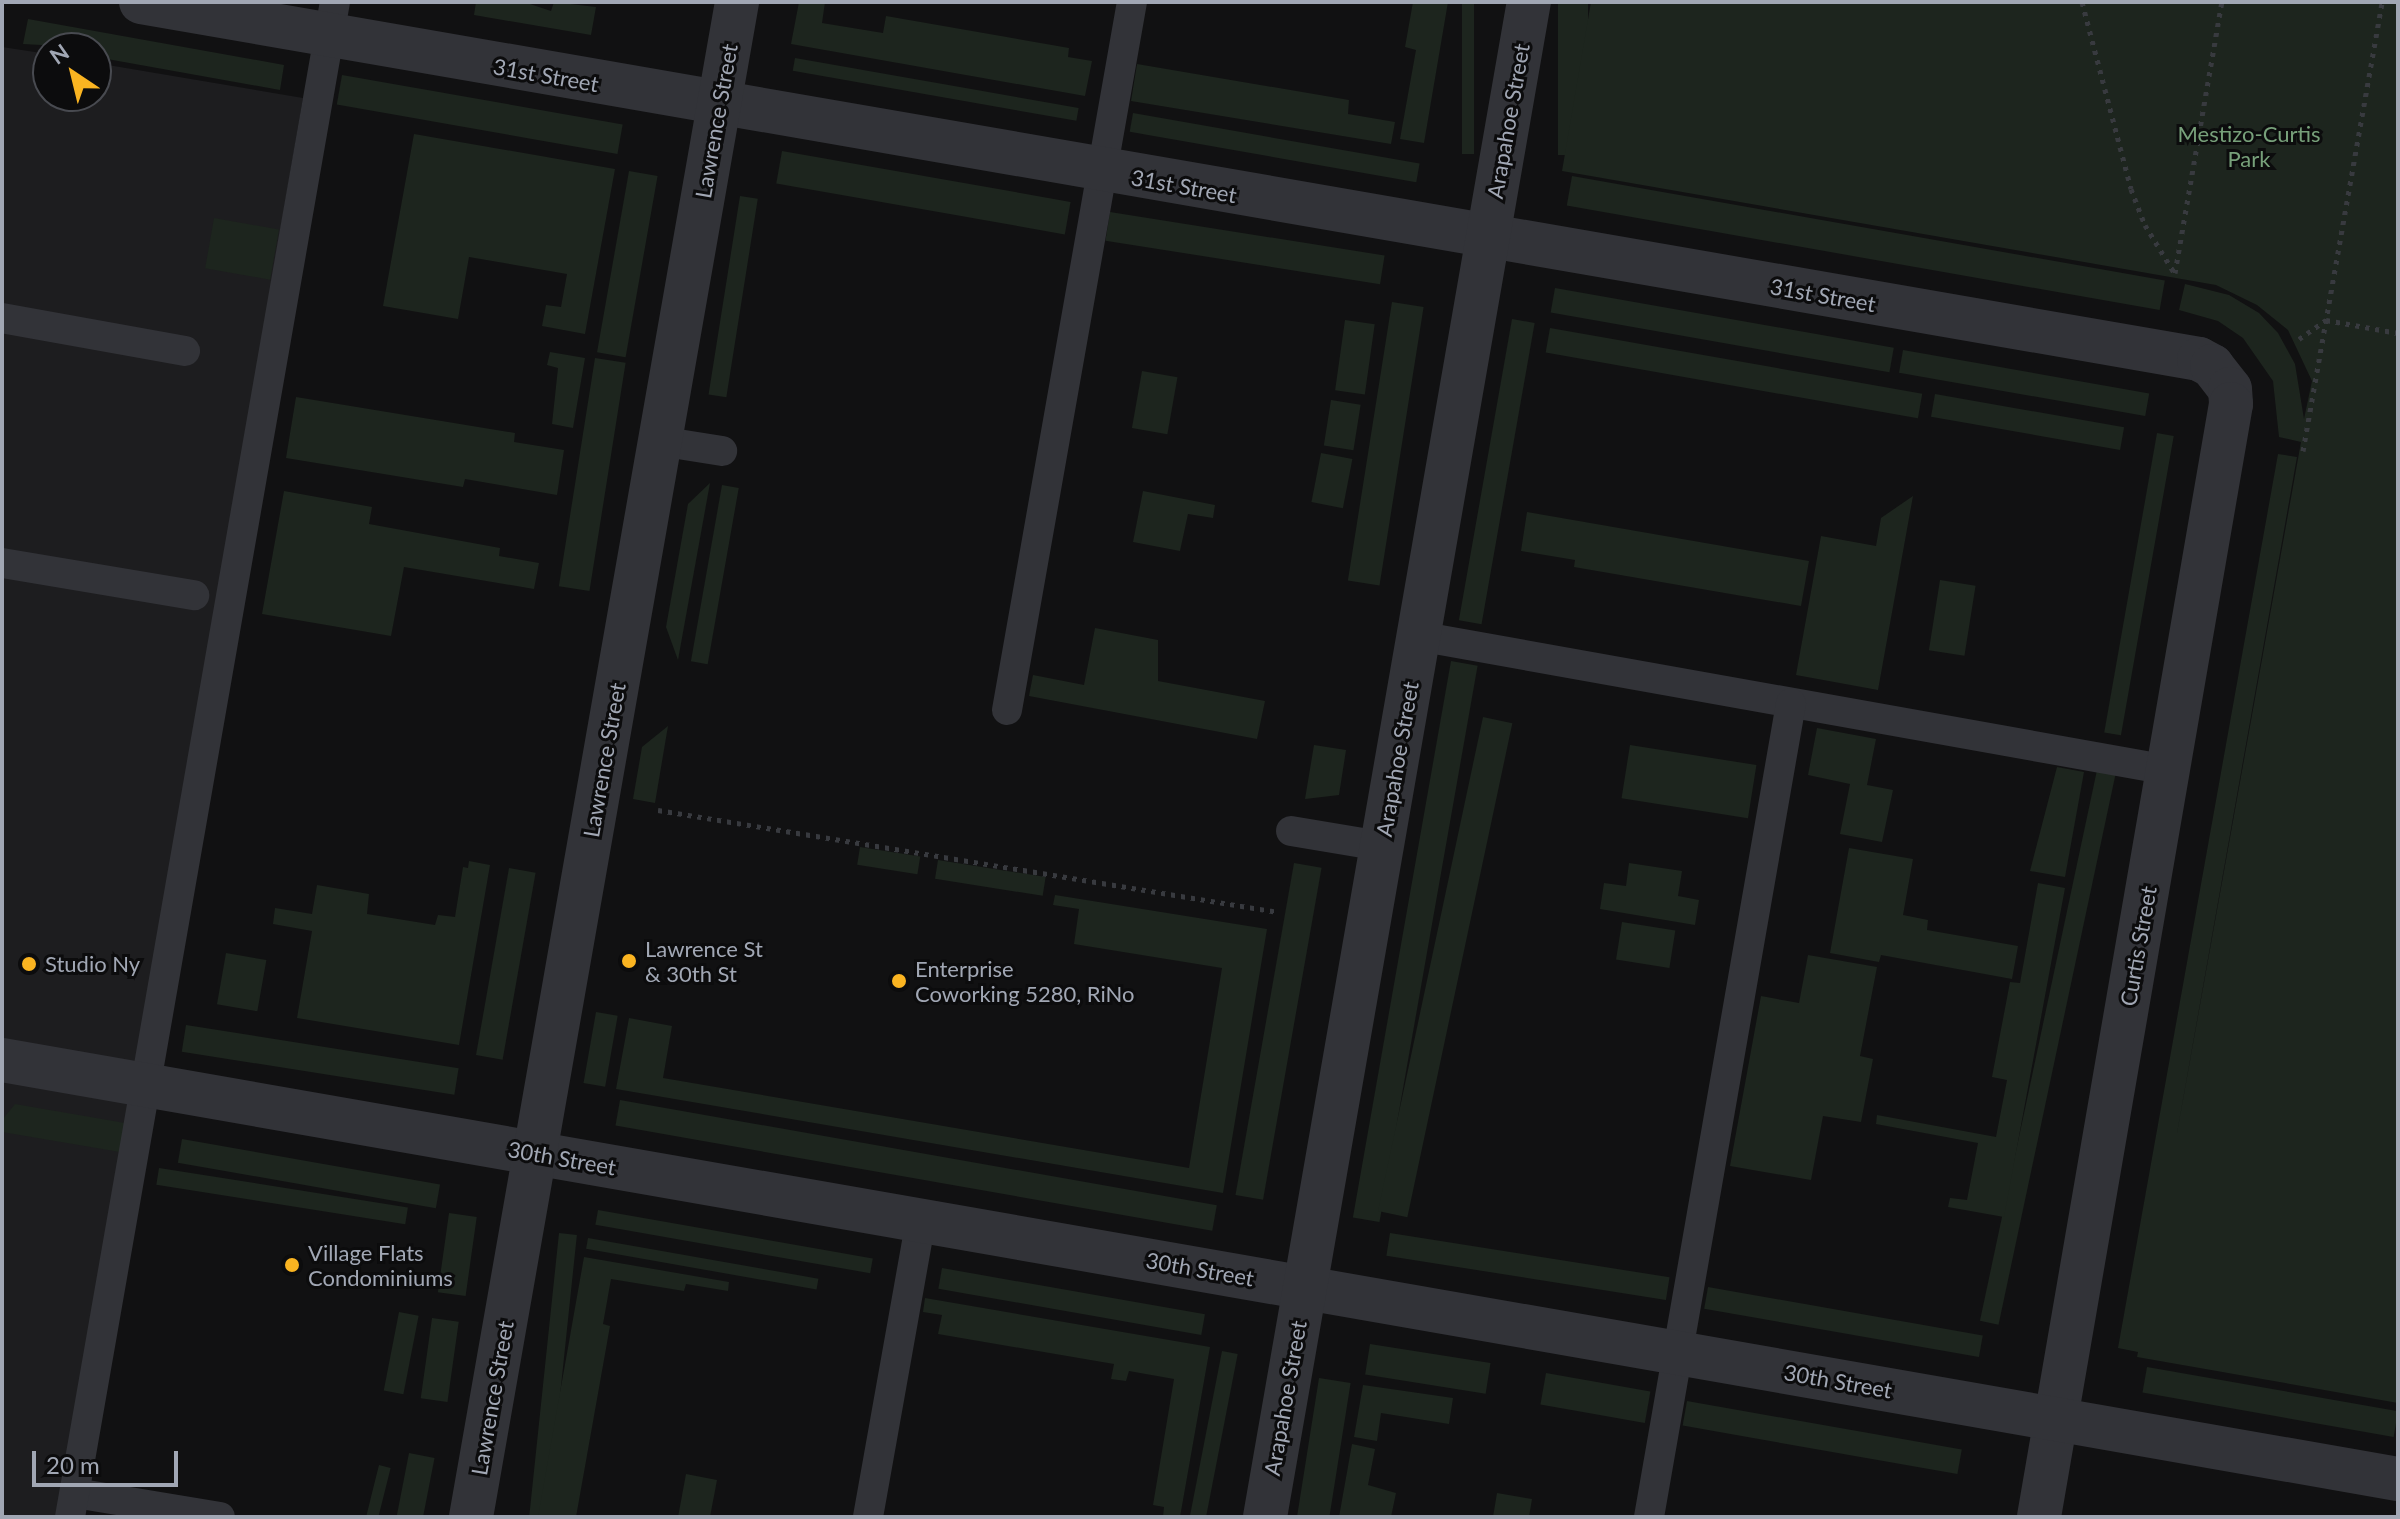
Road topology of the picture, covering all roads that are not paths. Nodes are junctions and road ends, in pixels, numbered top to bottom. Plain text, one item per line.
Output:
1 (141, 2) edge
2 (737, 2) edge
3 (1132, 2) edge
4 (1529, 2) edge
5 (332, 19) edge
6 (718, 106) junction
7 (1102, 172) junction
8 (1488, 237) junction
9 (2, 318) edge
10 (185, 351) dead end
11 (2223, 376) joint
12 (659, 441) junction
13 (722, 451) dead end
14 (2, 563) edge
15 (194, 595) dead end
16 (1418, 636) junction
17 (1791, 703) junction
18 (1007, 710) dead end
19 (2168, 770) junction
20 (1291, 831) dead end
21 (1381, 846) junction
22 (2, 1060) edge
23 (146, 1085) junction
24 (535, 1153) junction
25 (921, 1220) junction
26 (1305, 1287) junction
27 (1677, 1353) junction
28 (2056, 1419) junction
29 (2398, 1479) edge
30 (72, 1505) edge
31 (220, 1517) edge
32 (471, 1517) edge
33 (868, 1517) edge
34 (1265, 1517) edge
35 (1649, 1517) edge
36 (2039, 1517) edge

1 - 5 street, 31st Street
2 - 6 street, Lawrence Street
3 - 7 lane
4 - 8 street, Arapahoe Street
5 - 6 street, 31st Street
5 - 23 lane
6 - 7 street, 31st Street
6 - 12 street, Lawrence Street
7 - 8 street, 31st Street
7 - 18 lane
8 - 11 street, 31st Street
8 - 16 street, Arapahoe Street
9 - 10 lane
11 - 19 street, Curtis Street
12 - 13 lane
12 - 24 street, Lawrence Street
14 - 15 lane
16 - 17 lane
16 - 21 street, Arapahoe Street
17 - 19 lane
17 - 27 lane
19 - 28 street, Curtis Street
20 - 21 lane
21 - 26 street, Arapahoe Street
22 - 23 street, 30th Street
23 - 24 street, 30th Street
23 - 30 lane
24 - 25 street, 30th Street
24 - 32 street, Lawrence Street
25 - 26 street, 30th Street
25 - 33 lane
26 - 27 street, 30th Street
26 - 34 street, Arapahoe Street
27 - 28 street, 30th Street
27 - 35 lane
28 - 29 street, 30th Street
28 - 36 street, Curtis Street
30 - 31 lane

